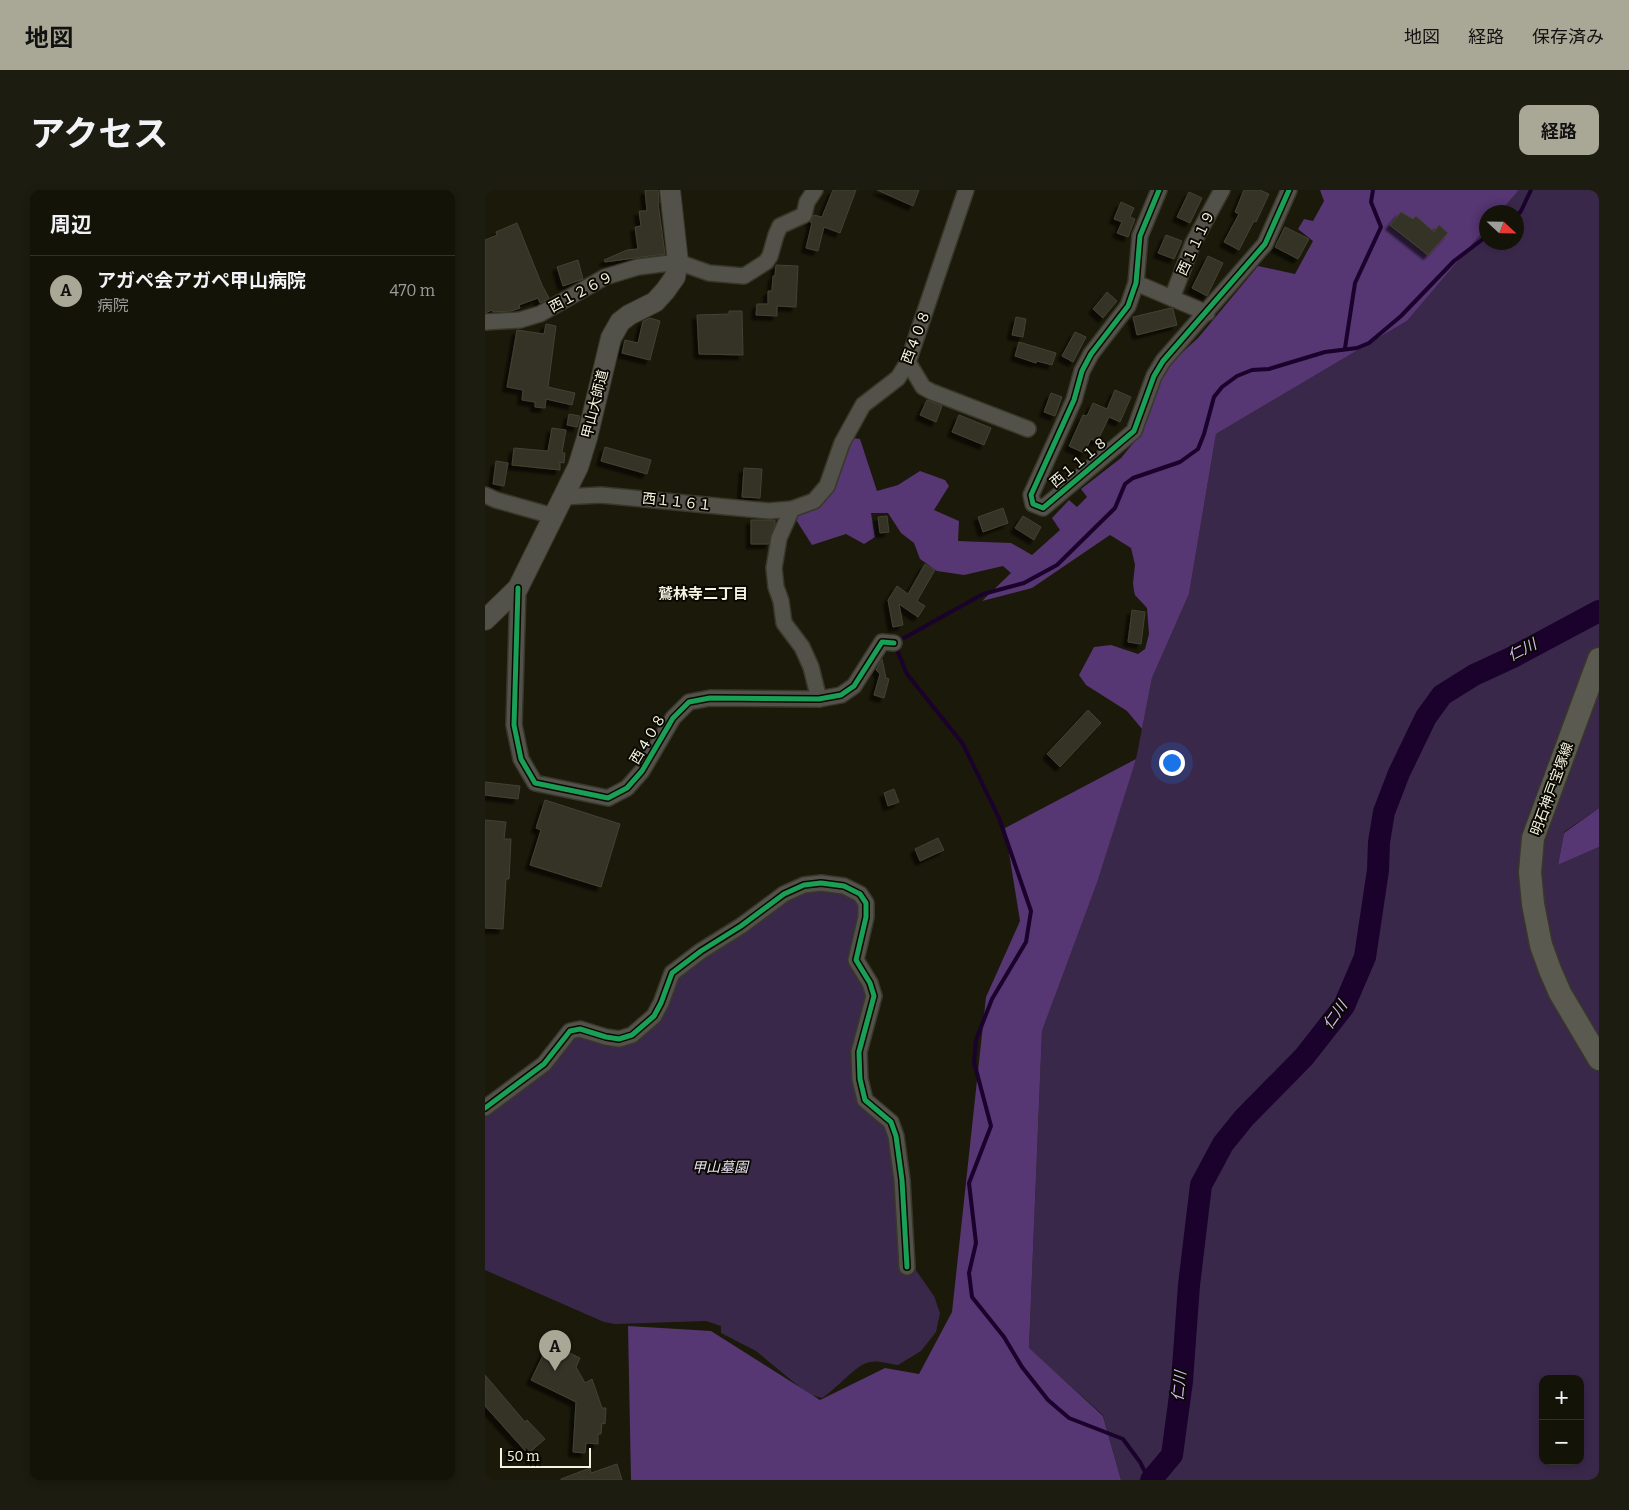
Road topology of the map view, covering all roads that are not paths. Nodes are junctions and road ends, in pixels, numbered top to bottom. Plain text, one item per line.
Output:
1 (670, 190) edge
2 (815, 190) edge
3 (966, 190) edge
4 (1159, 190) edge
5 (1289, 190) edge
6 (1216, 192) edge
7 (678, 262) junction
8 (1136, 283) junction
9 (1172, 298) junction
10 (1207, 313) junction
11 (485, 322) edge
12 (908, 362) junction
13 (1027, 429) dead end
14 (485, 495) edge
15 (562, 497) junction
16 (792, 509) junction
17 (553, 516) junction
18 (518, 588) junction
19 (485, 620) edge
20 (894, 644) dead end
21 (1599, 659) edge
22 (819, 699) junction
23 (1599, 1060) edge
24 (485, 1108) edge
25 (907, 1267) dead end

1 - 7 street, 甲山大師道
2 - 7 street
3 - 12 street, 西４０８
4 - 8 street, 西１１１８
5 - 10 street, 西１１１８
6 - 9 street, 西１１１９
7 - 11 street, 西１２６９
7 - 15 street, 甲山大師道
8 - 9 street
8 - 10 street, 西１１１８
9 - 10 street
12 - 13 street
12 - 16 street, 西４０８
14 - 17 street
15 - 16 street, 西１１６１
15 - 17 street, 甲山大師道
16 - 22 street
17 - 18 street, 甲山大師道
18 - 19 street, 甲山大師道
18 - 22 street, 西４０８
20 - 22 street, 西４０８
21 - 23 main road, 明石神戸宝塚線
24 - 25 street

